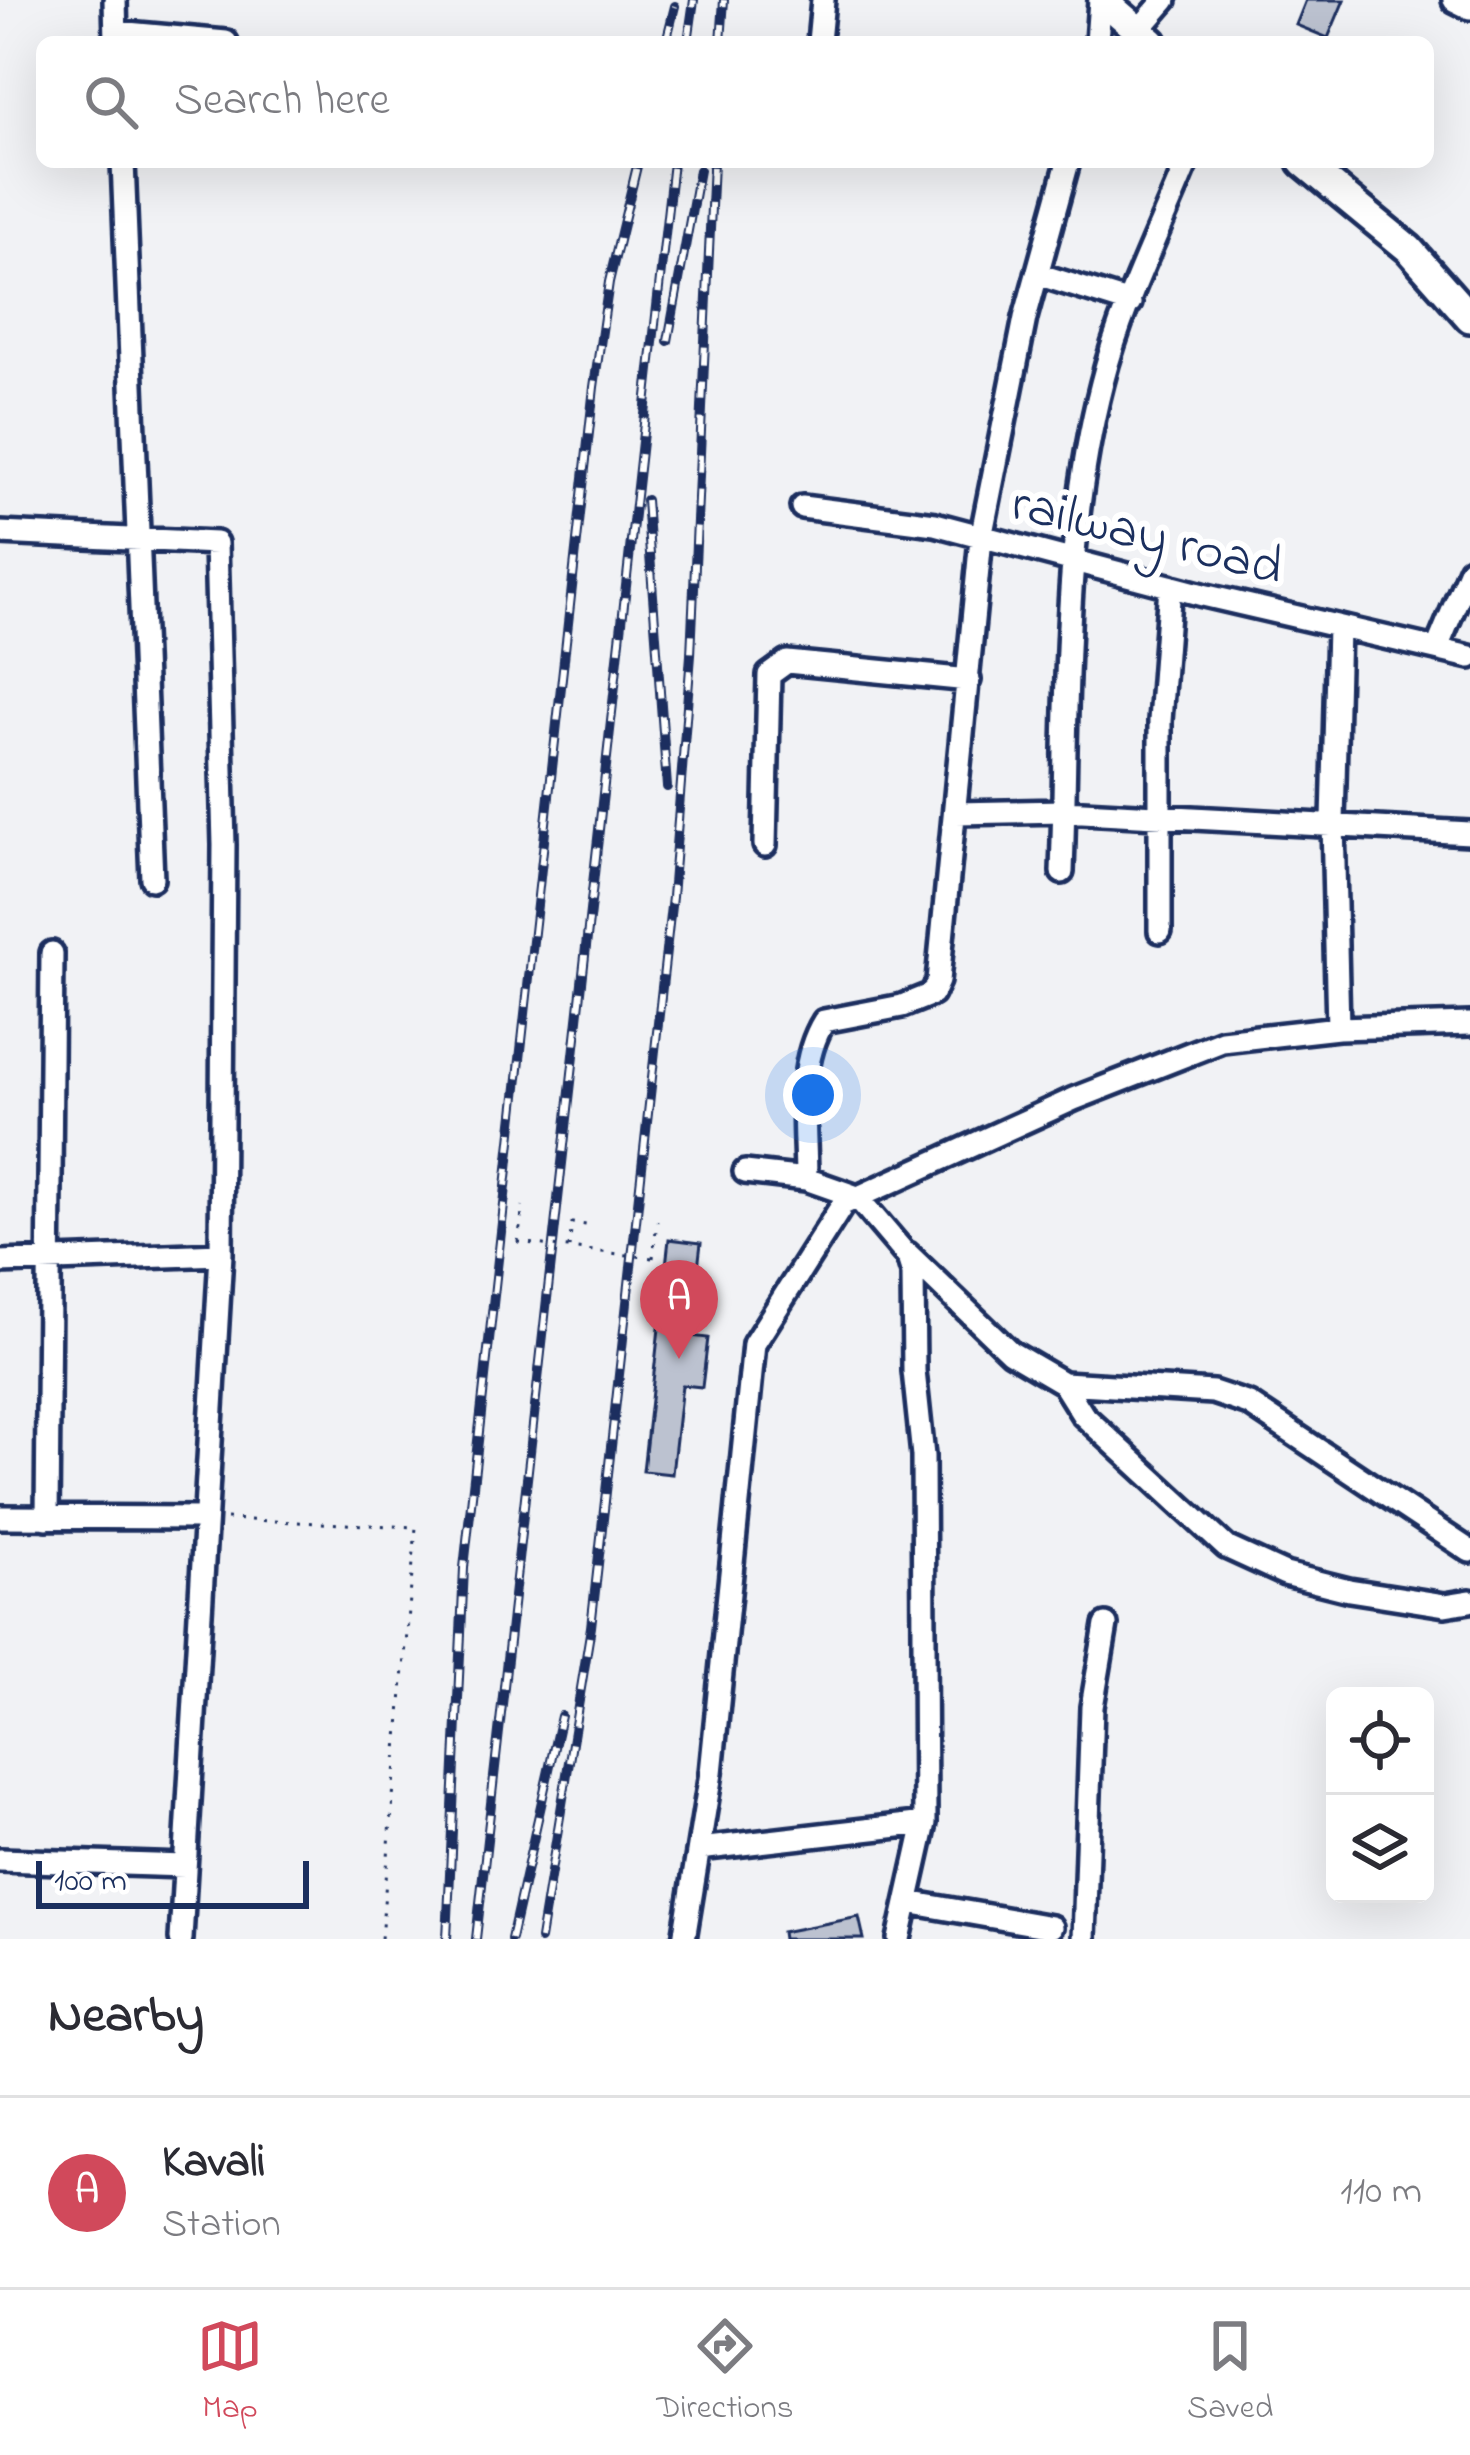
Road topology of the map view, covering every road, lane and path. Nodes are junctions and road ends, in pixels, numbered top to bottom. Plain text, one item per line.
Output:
1 (115, 0) edge
2 (823, 0) edge
3 (1101, 0) edge
4 (1454, 0) edge
5 (1470, 8) edge
6 (1153, 20) edge
7 (116, 36) edge
8 (820, 36) edge
9 (1098, 36) edge
10 (123, 168) edge
11 (1066, 168) edge
12 (1185, 168) edge
13 (1310, 168) edge
14 (1036, 274) junction
15 (1130, 303) junction
16 (1470, 318) edge
17 (802, 507) dead end
18 (0, 532) edge
19 (981, 538) junction
20 (137, 540) junction
21 (1074, 559) junction
22 (1470, 568) edge
23 (1170, 586) junction
24 (1338, 627) junction
25 (1437, 648) junction
26 (1470, 657) edge
27 (969, 680) junction
28 (1064, 811) junction
29 (956, 813) junction
30 (1159, 817) junction
31 (1333, 822) junction
32 (1470, 833) edge
33 (765, 845) dead end
34 (1062, 872) dead end
35 (152, 879) dead end
36 (1160, 931) dead end
37 (52, 953) dead end
38 (1470, 1024) edge
39 (1338, 1028) junction
40 (745, 1172) dead end
41 (806, 1179) junction
42 (857, 1197) junction
43 (523, 1206) dead end
44 (657, 1221) dead end
45 (592, 1226) dead end
46 (894, 1240) junction
47 (568, 1248) junction
48 (221, 1254) junction
49 (52, 1260) junction
50 (0, 1262) edge
51 (1063, 1383) junction
52 (0, 1517) edge
53 (47, 1518) junction
54 (202, 1518) junction
55 (1470, 1551) edge
56 (1470, 1601) edge
57 (1106, 1625) dead end
58 (925, 1823) junction
59 (699, 1849) junction
60 (0, 1860) edge
61 (185, 1866) junction
62 (908, 1902) junction
63 (1051, 1927) dead end
64 (181, 1939) edge
65 (381, 1939) edge
66 (685, 1939) edge
67 (899, 1939) edge
68 (1084, 1939) edge

1 - 7 street
2 - 8 street
3 - 6 main road
3 - 9 street
4 - 5 street
10 - 20 street
11 - 14 street
12 - 15 street
13 - 16 main road
14 - 15 street
14 - 19 street
15 - 21 street
17 - 19 street, railway road
18 - 20 street
19 - 21 street, railway road
19 - 27 street
20 - 35 street
20 - 48 street
21 - 23 street, railway road
21 - 28 street
22 - 25 street
23 - 24 street, railway road
23 - 30 street
24 - 25 street, railway road
24 - 31 street
25 - 26 street, railway road
27 - 29 street
27 - 33 street
28 - 29 street
28 - 30 street
28 - 34 street
29 - 41 street
30 - 31 street
30 - 36 street
31 - 32 street
31 - 39 street
37 - 49 street
38 - 39 street
39 - 42 street
40 - 41 street
41 - 42 street
42 - 46 street
42 - 59 street
43 - 47 path, bridge
44 - 47 path, bridge
45 - 47 path
46 - 51 street
46 - 58 street
48 - 49 street
48 - 54 street
49 - 50 street
49 - 53 street
51 - 55 street
51 - 56 street
52 - 53 street
53 - 54 street
54 - 61 street
54 - 65 path
57 - 68 street
58 - 59 street
58 - 62 street
59 - 66 street
60 - 61 street
61 - 64 street
62 - 63 street
62 - 67 street

